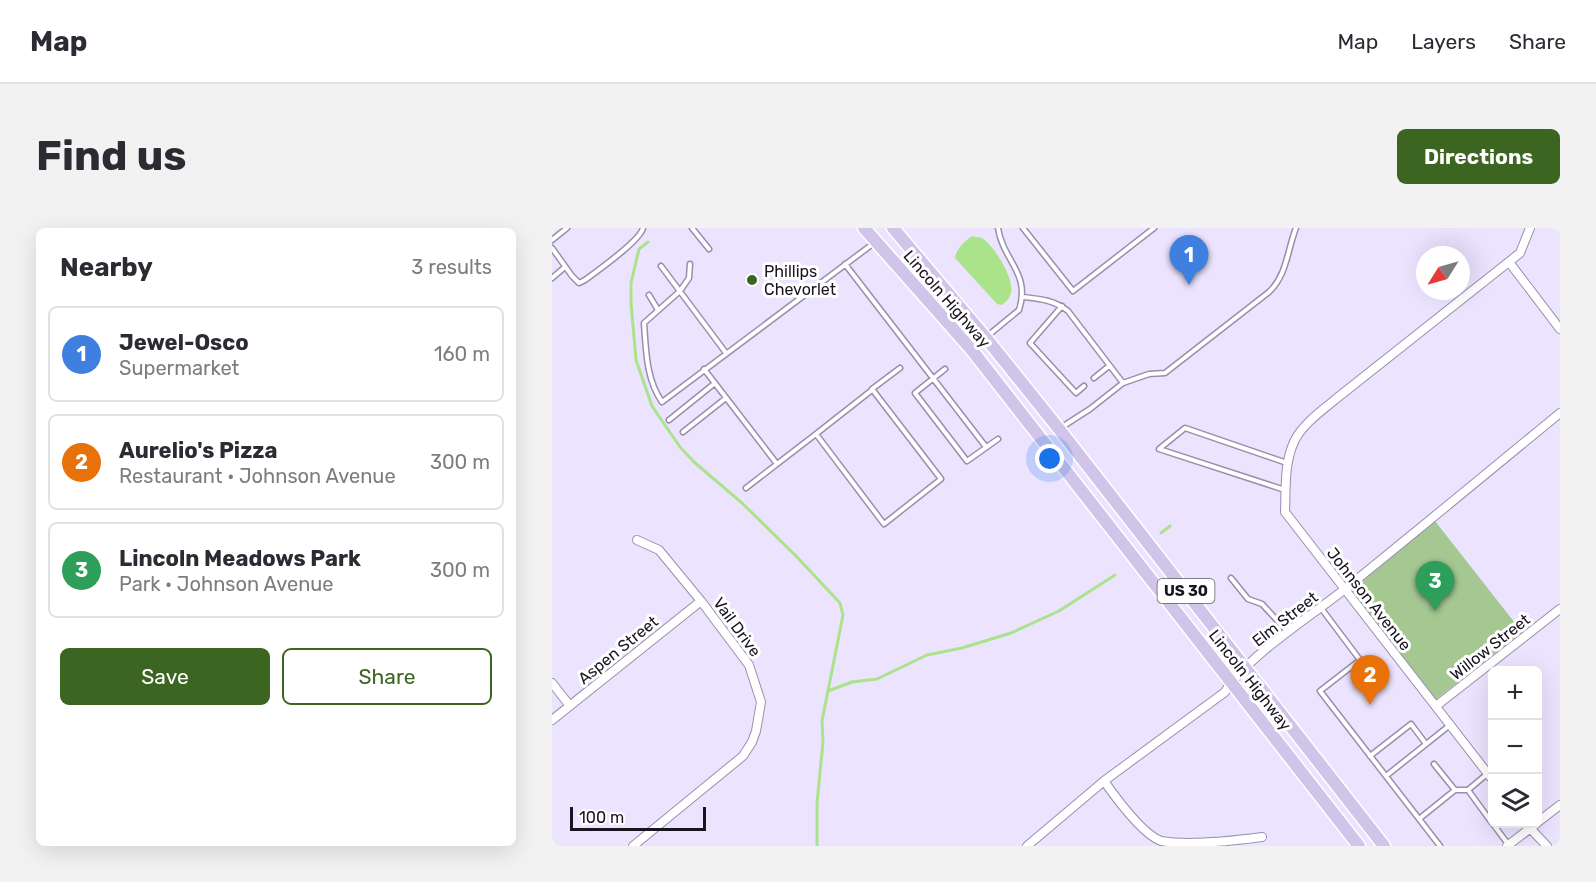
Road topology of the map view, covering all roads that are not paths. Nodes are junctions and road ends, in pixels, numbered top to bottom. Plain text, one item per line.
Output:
1 (567, 228) edge
2 (643, 228) edge
3 (692, 228) edge
4 (864, 228) edge
5 (893, 228) edge
6 (998, 228) edge
7 (1023, 228) edge
8 (1154, 228) edge
9 (1296, 228) edge
10 (1530, 228) edge
11 (552, 240) edge
12 (876, 242) junction
13 (552, 248) edge
14 (709, 249) dead end
15 (1509, 262) junction
16 (690, 264) dead end
17 (845, 264) junction
18 (661, 266) dead end
19 (565, 267) junction
20 (552, 278) edge
21 (680, 291) junction
22 (649, 295) dead end
23 (1023, 297) junction
24 (1062, 306) junction
25 (658, 310) junction
26 (1560, 329) edge
27 (986, 338) junction
28 (971, 349) junction
29 (726, 352) junction
30 (1109, 366) junction
31 (900, 368) dead end
32 (704, 369) junction
33 (945, 369) dead end
34 (1094, 378) dead end
35 (933, 379) junction
36 (715, 383) junction
37 (1123, 383) junction
38 (1084, 386) dead end
39 (872, 389) junction
40 (726, 398) junction
41 (1560, 413) edge
42 (669, 420) dead end
43 (1059, 429) junction
44 (683, 432) dead end
45 (816, 434) junction
46 (998, 439) dead end
47 (986, 447) junction
48 (1287, 463) junction
49 (777, 464) junction
50 (746, 489) dead end
51 (1286, 491) junction
52 (637, 540) dead end
53 (1231, 578) dead end
54 (1345, 589) junction
55 (701, 601) junction
56 (1320, 608) junction
57 (1560, 609) edge
58 (1289, 632) junction
59 (1246, 668) junction
60 (1231, 682) junction
61 (552, 683) edge
62 (570, 706) junction
63 (1436, 706) junction
64 (552, 720) edge
65 (1450, 725) junction
66 (1426, 744) junction
67 (1370, 756) junction
68 (1434, 764) dead end
69 (1488, 774) edge
70 (1386, 776) junction
71 (1488, 777) edge
72 (1104, 781) junction
73 (1455, 790) junction
74 (1468, 790) junction
75 (1560, 804) edge
76 (1488, 816) edge
77 (1542, 817) edge
78 (1419, 819) junction
79 (1496, 828) edge
80 (1527, 828) edge
81 (1535, 828) edge
82 (1262, 837) dead end
83 (1508, 845) edge
84 (633, 846) edge
85 (1027, 846) edge
86 (1359, 846) edge
87 (1384, 846) edge
88 (1440, 846) edge
89 (1547, 846) edge

1 - 11 lane
2 - 19 lane
3 - 14 lane
4 - 12 main road, Lincoln Highway / US 30
5 - 27 main road, Lincoln Highway / US 30
6 - 23 lane
7 - 8 lane
9 - 37 lane
10 - 15 street, Johnson Avenue
12 - 17 lane
12 - 28 main road, Lincoln Highway / US 30
13 - 19 lane
15 - 26 street
15 - 48 street, Johnson Avenue
16 - 21 lane
17 - 29 lane
17 - 35 lane
18 - 21 lane
19 - 20 lane
21 - 25 lane
21 - 29 lane
22 - 25 lane
23 - 24 lane
23 - 27 lane
24 - 30 lane
24 - 38 lane
25 - 32 lane
27 - 28 lane
27 - 43 main road, Lincoln Highway / US 30
28 - 60 main road, Lincoln Highway / US 30
29 - 32 lane
30 - 34 lane
30 - 37 lane
31 - 39 lane
32 - 36 lane
33 - 35 lane
35 - 47 lane
35 - 47 lane
36 - 40 lane
36 - 42 lane
37 - 43 lane
39 - 45 lane
39 - 45 lane
40 - 44 lane
40 - 49 lane
41 - 54 street, Elm Street
43 - 59 main road, Lincoln Highway / US 30
45 - 49 lane
46 - 47 lane
48 - 51 street, Johnson Avenue
48 - 51 lane
49 - 50 lane
51 - 54 street, Johnson Avenue
52 - 55 street, Vail Drive
53 - 58 lane
54 - 56 street, Elm Street
54 - 63 street, Johnson Avenue
55 - 62 street, Aspen Street
55 - 84 street, Vail Drive
56 - 58 street, Elm Street
56 - 67 lane
57 - 63 street, Willow Street
58 - 59 street, Elm Street
59 - 60 street, Elm Street
59 - 87 main road, Lincoln Highway / US 30
60 - 72 street, Elm Street
60 - 86 main road, Lincoln Highway / US 30
61 - 62 street
62 - 64 street, Aspen Street
63 - 65 street, Johnson Avenue
65 - 66 lane
65 - 69 street, Johnson Avenue
66 - 67 lane
66 - 70 lane
67 - 70 lane
68 - 73 lane
70 - 78 lane
71 - 74 lane
72 - 82 street
72 - 85 street, Elm Street
73 - 74 lane
73 - 78 lane
74 - 76 lane
75 - 77 street
78 - 88 lane
79 - 83 lane
80 - 83 street
81 - 89 street

